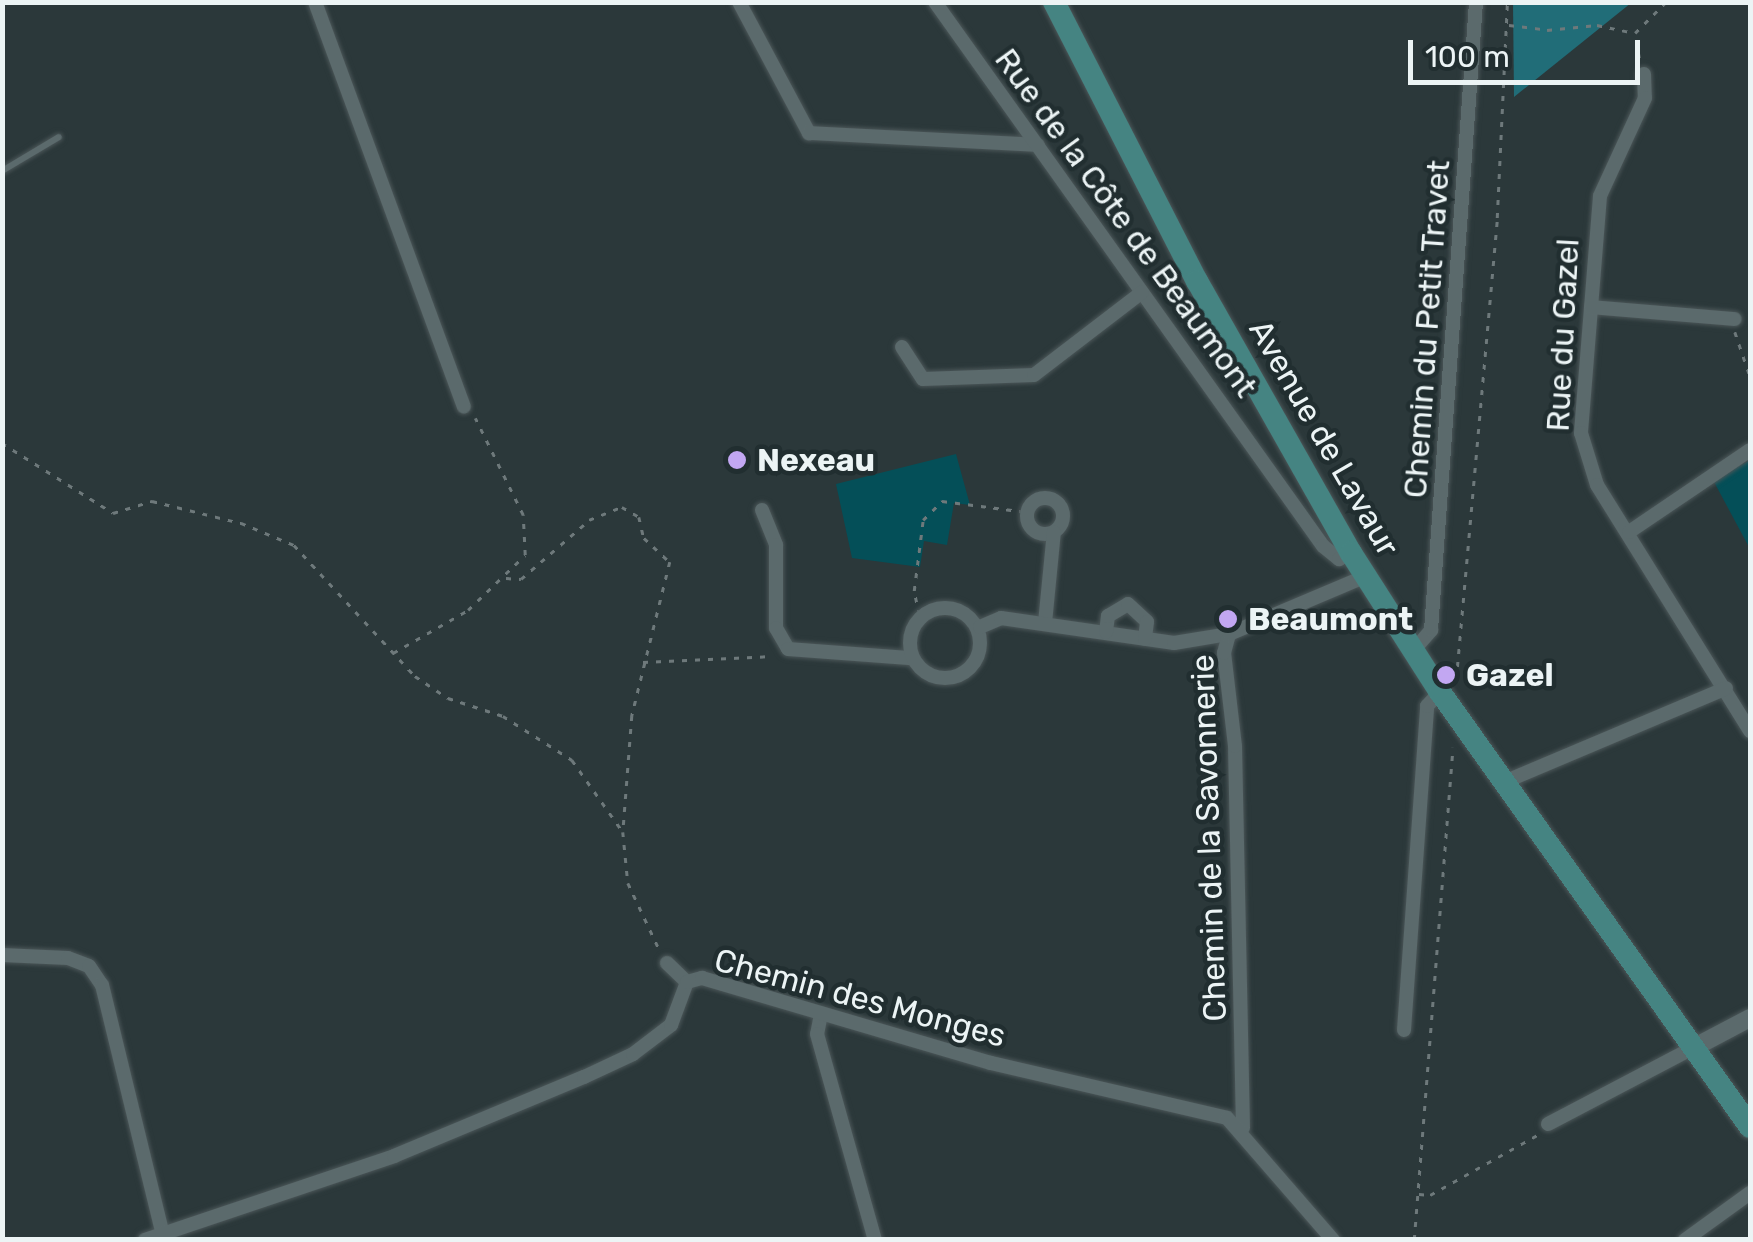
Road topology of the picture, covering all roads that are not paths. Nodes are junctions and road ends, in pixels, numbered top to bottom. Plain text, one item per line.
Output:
1 (315, 2) edge
2 (739, 2) edge
3 (935, 2) edge
4 (1054, 2) edge
5 (1476, 2) edge
6 (1644, 74) road end
7 (59, 136) dead end
8 (1038, 145) junction
9 (2, 171) edge
10 (1142, 292) junction
11 (1591, 307) junction
12 (1735, 319) road end
13 (902, 347) dead end
14 (464, 406) road end
15 (1750, 450) edge
16 (762, 510) dead end
17 (1054, 532) junction
18 (1629, 532) junction
19 (1351, 553) junction
20 (1366, 576) junction
21 (1045, 623) junction
22 (980, 627) junction
23 (1106, 632) junction
24 (1229, 634) junction
25 (1144, 639) junction
26 (1413, 651) junction
27 (909, 658) junction
28 (1726, 688) junction
29 (1447, 701) junction
30 (1750, 732) edge
31 (1504, 782) junction
32 (2, 955) edge
33 (668, 963) road end
34 (687, 982) junction
35 (822, 1014) junction
36 (1750, 1018) edge
37 (1404, 1030) dead end
38 (1693, 1048) junction
39 (1548, 1124) road end
40 (1750, 1127) edge
41 (1243, 1128) junction
42 (1750, 1193) edge
43 (163, 1234) junction
44 (145, 1240) edge
45 (875, 1240) edge
46 (1334, 1240) edge
47 (1685, 1240) edge

1 - 14 street
2 - 8 street
3 - 8 street, Rue de la Côte de Beaumont
4 - 19 main road, Avenue de Lavaur
5 - 26 street, Chemin du Petit Travet
6 - 11 street, Rue du Gazel
7 - 9 lane
8 - 10 street, Rue de la Côte de Beaumont
10 - 13 street
10 - 19 street, Rue de la Côte de Beaumont
11 - 12 street
11 - 18 street, Rue du Gazel
15 - 18 street
16 - 27 street
17 - 17 street
17 - 21 street
18 - 28 street, Rue du Gazel
19 - 20 main road, Avenue de Lavaur
20 - 24 street, Chemin de la Savonnerie
20 - 26 main road, Avenue de Lavaur
21 - 22 street
21 - 23 street
22 - 27 street
22 - 27 street
23 - 25 street
23 - 25 street
24 - 25 street
24 - 41 street, Chemin de la Savonnerie
26 - 29 main road, Avenue de Lavaur
28 - 30 street, Rue du Gazel
28 - 31 street
29 - 31 main road, Avenue de Lavaur
29 - 37 street
31 - 38 main road, Avenue de Lavaur
32 - 43 street
33 - 34 street
34 - 35 street, Chemin des Monges
34 - 43 street, Chemin des Monges
35 - 41 street, Chemin des Monges
35 - 45 street
36 - 38 street
38 - 39 street
38 - 40 main road, Avenue de Lavaur
41 - 46 street
42 - 47 street
43 - 44 street, Chemin des Monges

